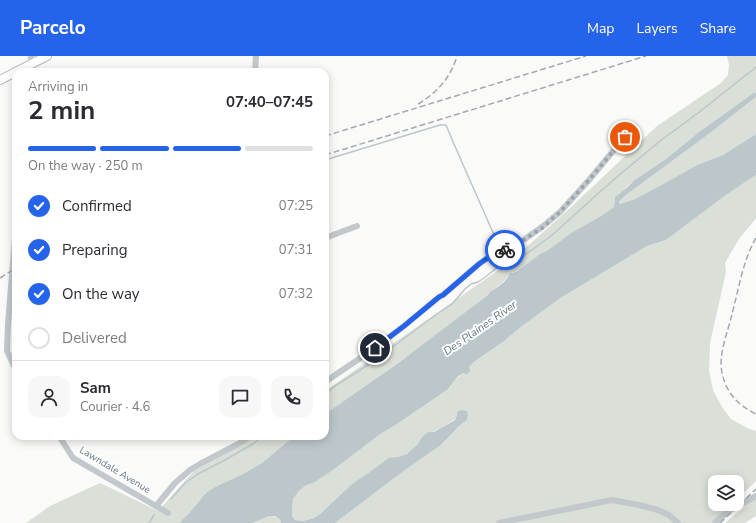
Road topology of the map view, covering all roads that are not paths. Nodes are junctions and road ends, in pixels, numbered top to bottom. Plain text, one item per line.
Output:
1 (47, 56) edge
2 (256, 56) edge
3 (30, 64) edge
4 (255, 68) edge
5 (12, 75) edge
6 (0, 80) edge
7 (634, 126) dead end
8 (357, 226) dead end
9 (329, 236) edge
10 (12, 273) edge
11 (12, 362) edge
12 (329, 379) edge
13 (62, 440) edge
14 (244, 440) edge
15 (756, 496) edge
16 (156, 506) junction
17 (168, 513) dead end
18 (499, 523) edge
19 (678, 523) edge
20 (715, 523) edge

1 - 3 main road
2 - 4 street
5 - 6 main road
7 - 12 street
8 - 9 street
10 - 11 street
13 - 16 street, Lawndale Avenue
14 - 16 street
15 - 20 street
16 - 17 street, Lawndale Avenue
18 - 19 street

